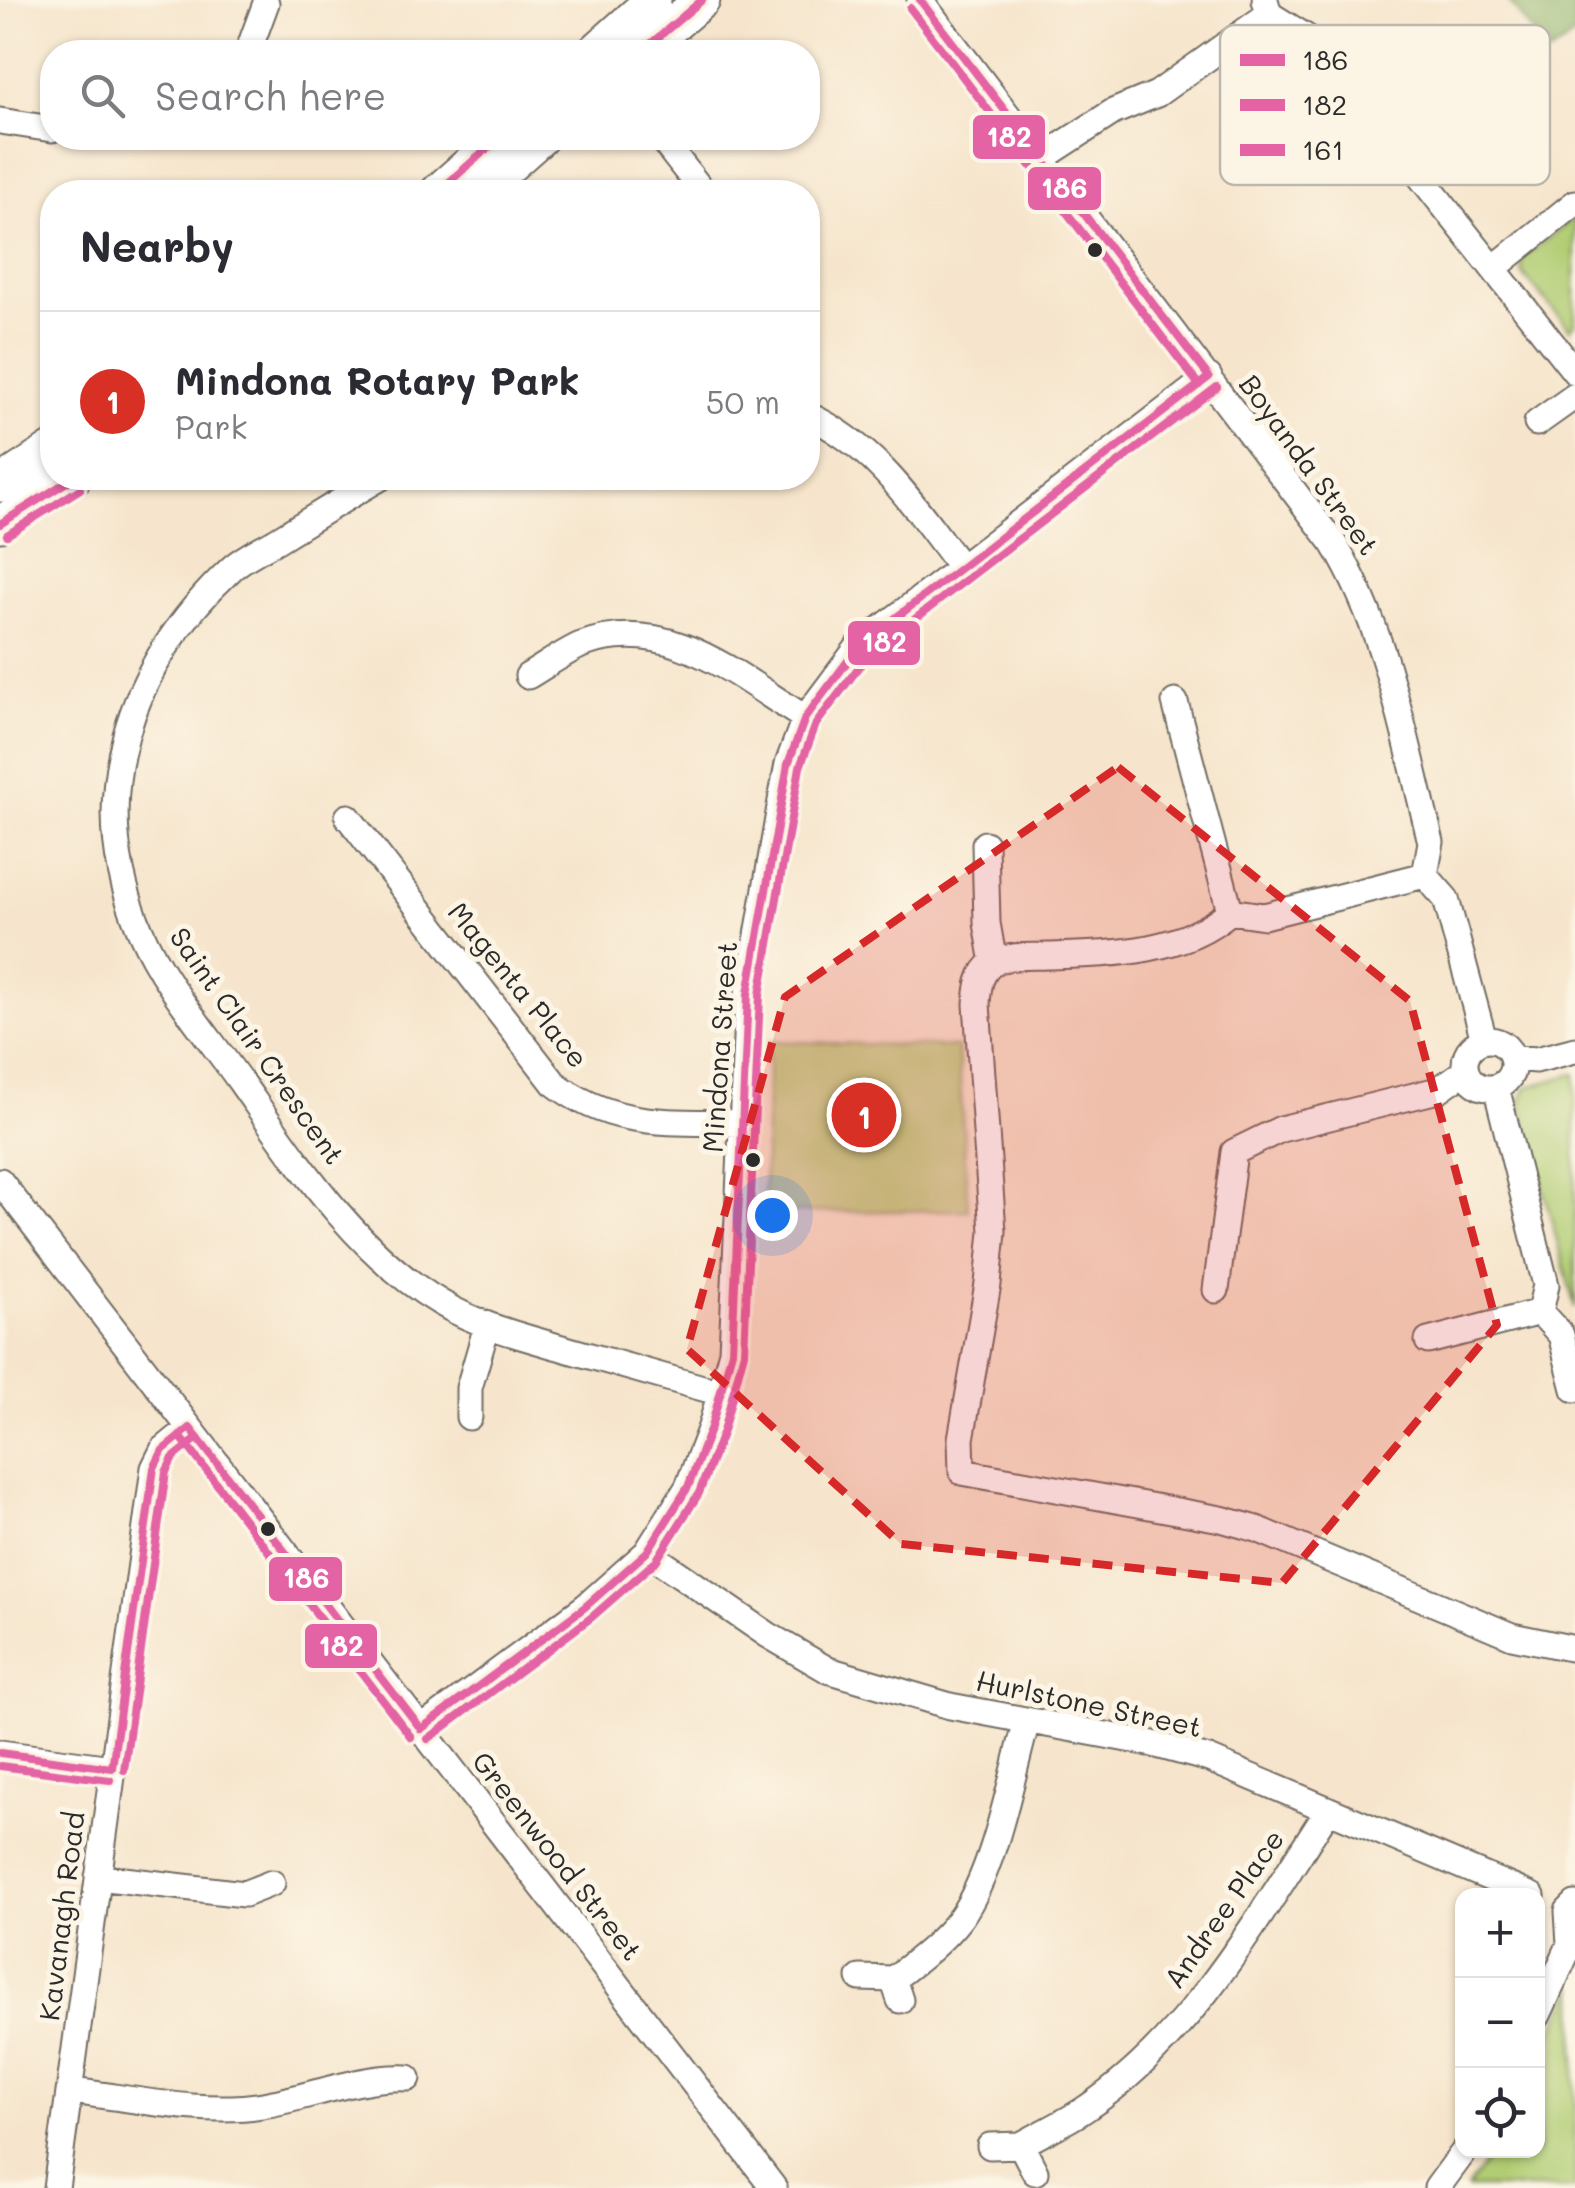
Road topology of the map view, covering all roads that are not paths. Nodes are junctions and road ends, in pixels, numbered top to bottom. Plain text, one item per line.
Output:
1 (653, 0) edge
2 (702, 0) edge
3 (920, 0) edge
4 (266, 4) dead end
5 (1267, 7) edge
6 (1244, 25) edge
7 (1291, 25) edge
8 (252, 40) edge
9 (608, 40) edge
10 (654, 40) edge
11 (1220, 44) edge
12 (0, 121) edge
13 (40, 126) edge
14 (486, 150) edge
15 (526, 150) edge
16 (671, 150) edge
17 (1042, 158) junction
18 (452, 180) edge
19 (493, 180) edge
20 (694, 180) edge
21 (1428, 185) edge
22 (1575, 203) edge
23 (1494, 268) junction
24 (1575, 372) edge
25 (1208, 377) junction
26 (1575, 396) edge
27 (820, 421) edge
28 (1537, 423) dead end
29 (40, 458) edge
30 (0, 484) edge
31 (54, 490) edge
32 (360, 490) edge
33 (0, 524) edge
34 (960, 566) junction
35 (528, 676) dead end
36 (1175, 702) dead end
37 (804, 718) junction
38 (348, 818) dead end
39 (985, 844) dead end
40 (1425, 875) junction
41 (1230, 912) junction
42 (994, 962) junction
43 (1484, 1040) junction
44 (1575, 1050) edge
45 (1512, 1058) junction
46 (1465, 1071) junction
47 (1496, 1087) junction
48 (743, 1123) junction
49 (0, 1180) edge
50 (1216, 1290) dead end
51 (1540, 1312) junction
52 (487, 1326) junction
53 (1428, 1340) dead end
54 (1575, 1389) edge
55 (721, 1394) junction
56 (468, 1416) dead end
57 (190, 1428) junction
58 (646, 1552) junction
59 (1575, 1649) edge
60 (1028, 1721) junction
61 (421, 1729) junction
62 (0, 1753) edge
63 (112, 1768) junction
64 (1328, 1810) junction
65 (98, 1877) junction
66 (272, 1883) dead end
67 (1514, 1888) edge
68 (1545, 1900) edge
69 (1572, 1907) edge
70 (860, 1978) dead end
71 (1545, 2000) edge
72 (408, 2078) dead end
73 (70, 2091) junction
74 (1021, 2145) junction
75 (990, 2146) dead end
76 (1459, 2158) edge
77 (1035, 2172) dead end
78 (56, 2188) edge
79 (774, 2188) edge
80 (1436, 2188) edge

1 - 9 highway
2 - 10 highway
3 - 17 street, Boyanda Street
4 - 8 street
5 - 6 street
5 - 7 street
11 - 17 street
12 - 13 street
14 - 18 highway
15 - 19 highway
16 - 20 street
17 - 25 street, Boyanda Street
21 - 23 street
22 - 23 street
23 - 24 street
25 - 34 street, Mindona Street
25 - 40 street, Boyanda Street
26 - 28 street
27 - 34 street
29 - 30 highway
31 - 33 highway
32 - 52 street, Saint Clair Crescent
34 - 37 street, Mindona Street
35 - 37 street
36 - 41 street
37 - 48 street, Mindona Street
38 - 48 street, Magenta Place
39 - 42 street
40 - 41 street
40 - 43 street
41 - 42 street
42 - 59 street
43 - 45 street
43 - 46 street
44 - 45 street
45 - 47 street
46 - 47 street
46 - 50 street
47 - 51 street
48 - 55 street, Mindona Street
49 - 57 street, Greenwood Street
51 - 53 street
51 - 54 street
52 - 55 street, Saint Clair Crescent
52 - 56 street
55 - 58 street, Mindona Street
57 - 61 street, Greenwood Street
57 - 63 street, Kavanagh Road
58 - 60 street, Hurlstone Street
58 - 61 street, Mindona Street
60 - 64 street, Hurlstone Street
60 - 70 street
61 - 79 street, Greenwood Street
62 - 63 street
63 - 65 street, Kavanagh Road
64 - 67 street, Hurlstone Street
64 - 74 street, Andree Place
65 - 66 street
65 - 73 street, Kavanagh Road
68 - 69 street, Hurlstone Street
69 - 71 street
72 - 73 street
73 - 78 street, Kavanagh Road
74 - 75 street, Andree Place
74 - 77 street
76 - 80 street

